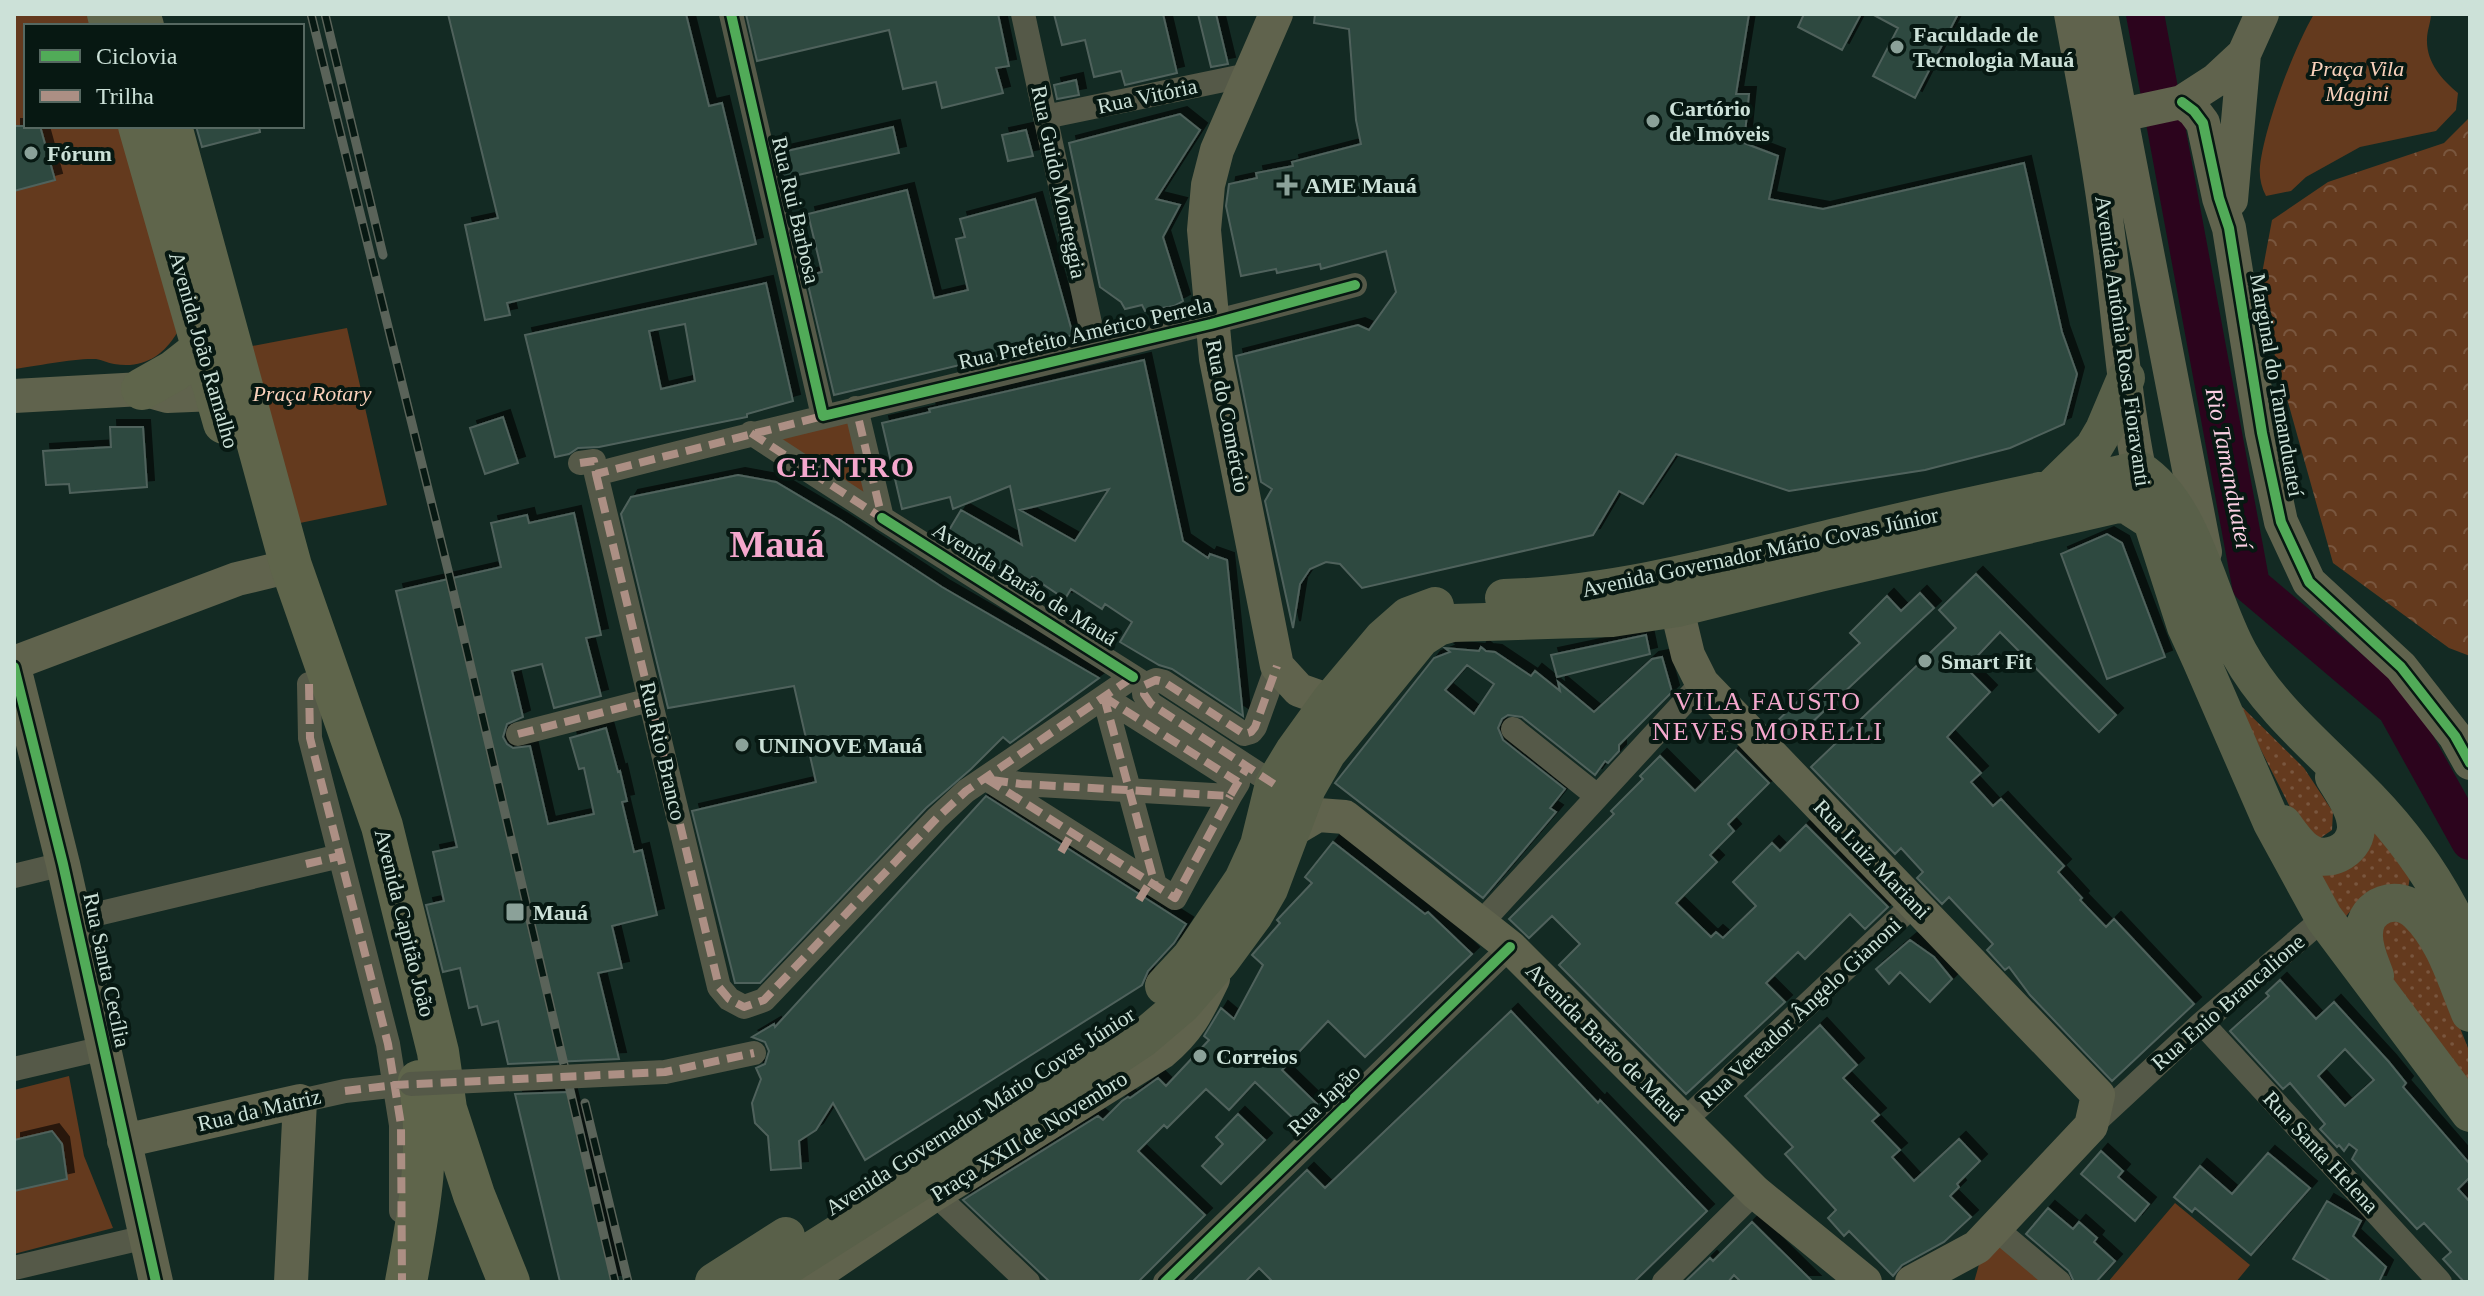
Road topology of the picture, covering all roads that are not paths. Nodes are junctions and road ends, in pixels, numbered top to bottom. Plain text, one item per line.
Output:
1 (731, 14) edge
2 (1023, 14) edge
3 (1276, 14) edge
4 (2071, 14) edge
5 (2101, 14) edge
6 (2239, 14) edge
7 (2262, 14) edge
8 (2244, 54) junction
9 (1248, 75) junction
10 (2177, 102) junction
11 (2118, 116) junction
12 (1045, 117) junction
13 (140, 128) edge
14 (171, 128) edge
15 (2229, 228) junction
16 (1355, 285) dead end
17 (1211, 324) junction
18 (202, 349) junction
19 (1096, 351) junction
20 (2126, 378) junction
21 (142, 389) junction
22 (230, 393) junction
23 (14, 396) edge
24 (856, 408) junction
25 (823, 416) junction
26 (751, 433) junction
27 (588, 469) joint
28 (2139, 470) junction
29 (2051, 489) junction
30 (1943, 513) junction
31 (882, 518) junction
32 (2152, 521) junction
33 (281, 569) junction
34 (1819, 573) junction
35 (2210, 580) junction
36 (1673, 592) junction
37 (14, 665) edge
38 (1277, 666) junction
39 (1139, 681) junction
40 (1702, 683) junction
41 (309, 684) junction
42 (1104, 697) junction
43 (650, 700) junction
44 (1330, 701) junction
45 (1513, 729) dead end
46 (518, 734) dead end
47 (2322, 755) junction
48 (2470, 763) edge
49 (987, 779) junction
50 (1247, 782) junction
51 (2255, 786) junction
52 (1129, 790) junction
53 (1597, 796) junction
54 (1291, 831) junction
55 (340, 856) junction
56 (63, 864) junction
57 (14, 876) edge
58 (1148, 889) junction
59 (1915, 903) junction
60 (2324, 918) junction
61 (76, 919) junction
62 (1480, 924) junction
63 (1510, 947) junction
64 (1221, 960) junction
65 (2470, 967) edge
66 (2379, 990) junction
67 (2470, 1013) edge
68 (2202, 1023) junction
69 (104, 1048) junction
70 (1103, 1050) junction
71 (754, 1053) dead end
72 (14, 1069) edge
73 (403, 1085) junction
74 (300, 1101) junction
75 (446, 1109) junction
76 (2095, 1110) junction
77 (2470, 1113) edge
78 (1684, 1121) junction
79 (124, 1141) junction
80 (1755, 1192) junction
81 (935, 1194) junction
82 (146, 1237) junction
83 (1986, 1237) junction
84 (14, 1268) edge
85 (156, 1282) edge
86 (291, 1282) edge
87 (404, 1282) edge
88 (435, 1282) edge
89 (509, 1282) edge
90 (714, 1282) edge
91 (762, 1282) edge
92 (805, 1282) edge
93 (1028, 1282) edge
94 (1165, 1282) edge
95 (1664, 1282) edge
96 (1865, 1282) edge
97 (1912, 1282) edge
98 (1972, 1282) edge
99 (2059, 1282) edge
100 (2440, 1282) edge

1 - 25 street, Rua Rui Barbosa
2 - 12 street, Rua Guido Monteggia
3 - 9 main road, Rua do Comércio
4 - 11 main road, Avenida Antônia Rosa Fioravanti
5 - 11 main road, Avenida Antônia Rosa Fioravanti
6 - 8 street, Marginal do Tamanduateí
7 - 8 main road
8 - 10 main road
8 - 15 main road, Marginal do Tamanduateí
9 - 12 street, Rua Vitória
9 - 17 main road, Rua do Comércio
10 - 11 main road
10 - 15 main road, Marginal do Tamanduateí
11 - 20 main road, Avenida Antônia Rosa Fioravanti
11 - 35 main road, Avenida Antônia Rosa Fioravanti
12 - 19 street, Rua Guido Monteggia
13 - 18 highway, Avenida João Ramalho
14 - 22 highway, Avenida João Ramalho
15 - 48 main road, Marginal do Tamanduateí
16 - 17 street, Rua Prefeito Américo Perrela
17 - 19 street, Rua Prefeito Américo Perrela
17 - 38 main road, Rua do Comércio
18 - 21 highway
18 - 22 highway, Avenida João Ramalho
19 - 24 street, Rua Prefeito Américo Perrela
20 - 28 main road, Avenida Antônia Rosa Fioravanti
20 - 29 main road
21 - 22 main road
21 - 23 main road
22 - 33 highway, Avenida João Ramalho
22 - 33 highway, Avenida João Ramalho
24 - 25 street, Rua Prefeito Américo Perrela
24 - 31 street
25 - 26 street, Rua Prefeito Américo Perrela
26 - 27 street, Rua Prefeito Américo Perrela
26 - 31 street, Avenida Barão de Mauá
27 - 43 street, Rua Rio Branco
28 - 29 main road, Avenida Governador Mário Covas Júnior
28 - 32 main road, Avenida Antônia Rosa Fioravanti
28 - 35 main road
29 - 30 main road, Avenida Governador Mário Covas Júnior
30 - 34 main road
30 - 36 main road, Avenida Governador Mário Covas Júnior
31 - 39 street, Avenida Barão de Mauá
32 - 34 main road, Avenida Governador Mário Covas Júnior
32 - 51 main road, Avenida Antônia Rosa Fioravanti
33 - 37 main road
33 - 41 highway, Avenida Capitão João
33 - 75 highway, Avenida Capitão João
34 - 36 main road, Avenida Governador Mário Covas Júnior
35 - 47 main road, Avenida Antônia Rosa Fioravanti
36 - 40 main road, Rua Luiz Mariani
36 - 44 main road, Avenida Governador Mário Covas Júnior
36 - 54 main road, Avenida Governador Mário Covas Júnior
37 - 56 main road, Rua Santa Cecília
38 - 39 street, Avenida Barão de Mauá
38 - 44 main road
39 - 42 street
39 - 50 street, Avenida Barão de Mauá
40 - 53 street
40 - 59 main road, Rua Luiz Mariani
41 - 55 street
41 - 87 highway, Avenida Capitão João
42 - 49 street
42 - 50 street
42 - 52 street
43 - 46 street
43 - 49 street, Rua Rio Branco
44 - 50 main road, Avenida Governador Mário Covas Júnior
45 - 53 street
47 - 51 main road
47 - 65 main road, Avenida Antônia Rosa Fioravanti
49 - 52 street
49 - 58 street
50 - 52 street
50 - 58 street
50 - 70 main road, Avenida Governador Mário Covas Júnior
51 - 60 main road, Avenida Antônia Rosa Fioravanti
52 - 58 street
53 - 62 street
54 - 62 main road, Avenida Barão de Mauá
54 - 64 main road, Avenida Governador Mário Covas Júnior
55 - 61 street
55 - 73 street
56 - 57 street
56 - 61 main road, Rua Santa Cecília
59 - 76 main road, Rua Luiz Mariani
59 - 78 street, Rua Vereador Ângelo Gianoni
60 - 66 main road, Avenida Antônia Rosa Fioravanti
60 - 68 street, Rua Enio Brancalione
61 - 69 main road, Rua Santa Cecília
62 - 63 main road, Avenida Barão de Mauá
63 - 78 main road, Avenida Barão de Mauá
63 - 94 street, Rua Japão
64 - 70 main road, Avenida Governador Mário Covas Júnior
64 - 81 main road, Praça XXII de Novembro
66 - 67 main road
66 - 77 main road, Avenida Antônia Rosa Fioravanti
68 - 76 street, Rua Enio Brancalione
68 - 100 street, Rua Santa Helena
69 - 72 street
69 - 79 main road, Rua Santa Cecília
70 - 90 main road, Avenida Governador Mário Covas Júnior
70 - 91 main road, Avenida Governador Mário Covas Júnior
71 - 73 street, Rua da Matriz, bridge
73 - 74 street, Rua da Matriz
73 - 87 street
74 - 79 main road, Rua da Matriz
74 - 86 main road
75 - 88 highway
75 - 89 highway, Avenida Capitão João
76 - 83 main road
78 - 80 main road, Avenida Barão de Mauá
79 - 82 main road, Rua Santa Cecília
80 - 95 street
80 - 96 main road, Avenida Barão de Mauá
81 - 92 main road, Praça XXII de Novembro
81 - 93 street
82 - 84 street
82 - 85 main road, Rua Santa Cecília
83 - 97 main road
83 - 98 main road
83 - 99 street

